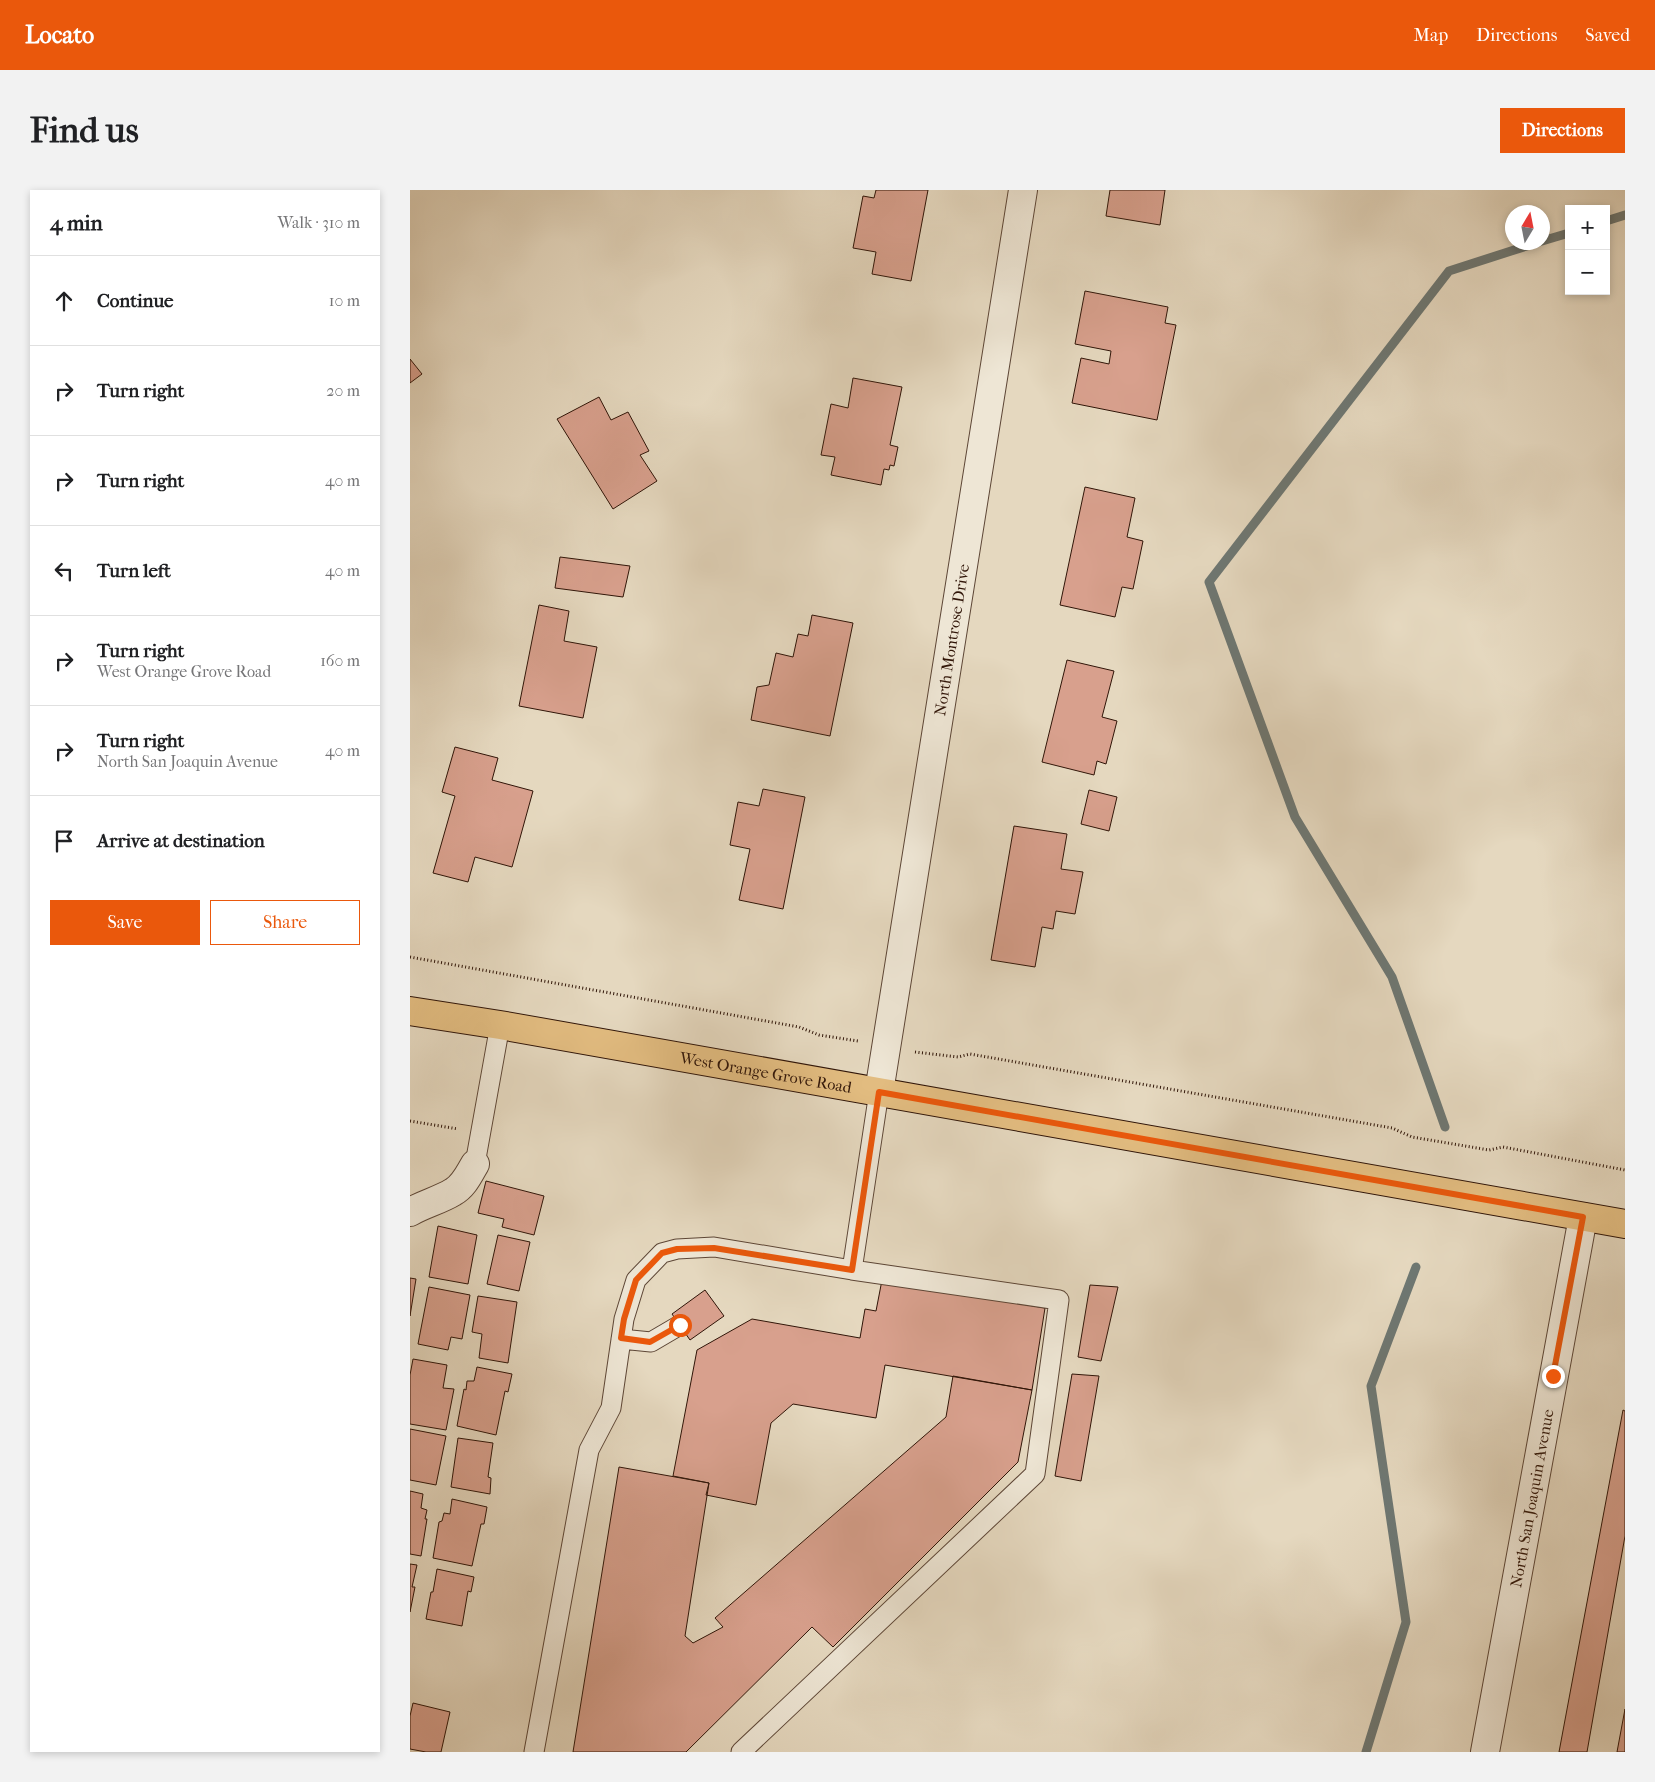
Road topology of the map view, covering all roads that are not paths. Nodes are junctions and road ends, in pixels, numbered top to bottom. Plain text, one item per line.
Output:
1 (1023, 190) edge
2 (410, 1010) edge
3 (500, 1025) junction
4 (879, 1092) junction
5 (475, 1164) joint
6 (410, 1212) edge
7 (1583, 1217) junction
8 (1625, 1224) edge
9 (852, 1270) junction
10 (680, 1325) dead end
11 (621, 1338) junction
12 (534, 1752) edge
13 (741, 1752) edge
14 (1485, 1752) edge

1 - 4 street, North Montrose Drive
2 - 3 main road, West Orange Grove Road
3 - 4 main road, West Orange Grove Road
3 - 5 lane
4 - 7 main road, West Orange Grove Road
4 - 9 lane
5 - 6 street
7 - 8 main road, West Orange Grove Road
7 - 14 street, North San Joaquin Avenue
9 - 11 lane
9 - 13 lane
10 - 11 lane
11 - 12 lane

